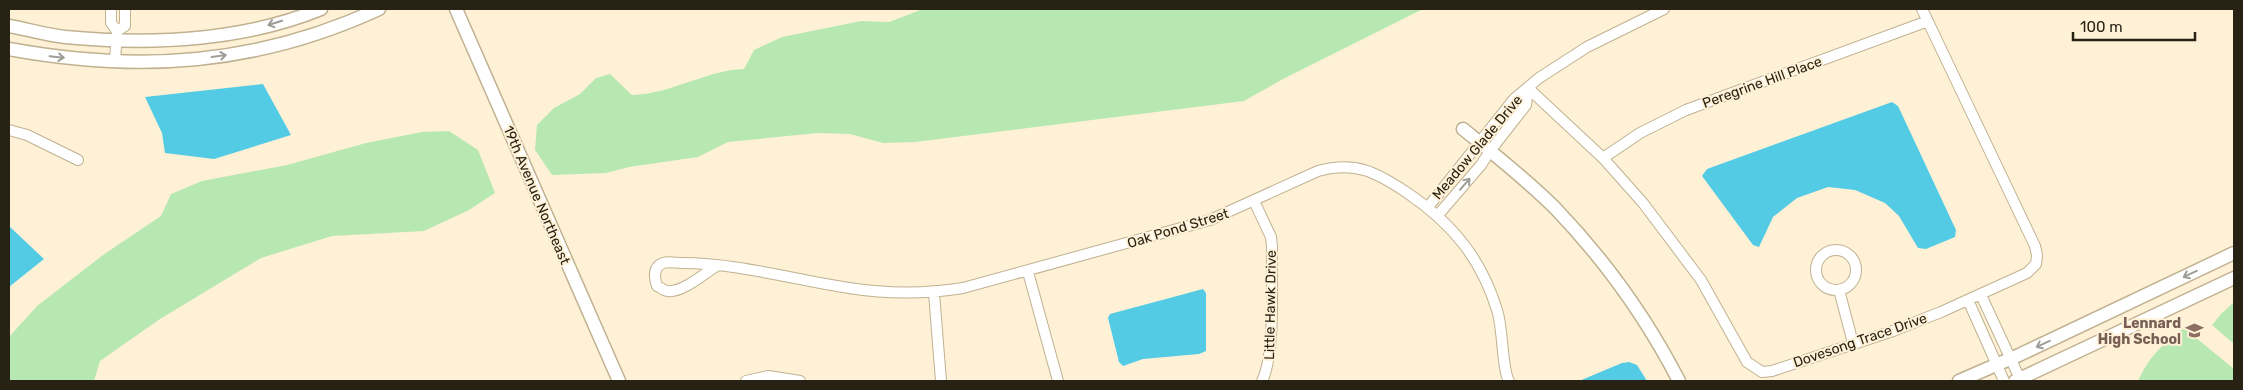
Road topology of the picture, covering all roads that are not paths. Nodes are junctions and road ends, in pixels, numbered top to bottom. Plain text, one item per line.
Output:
1 (111, 9) edge
2 (125, 9) edge
3 (321, 9) edge
4 (379, 9) edge
5 (456, 9) edge
6 (1664, 9) edge
7 (1922, 9) edge
8 (1928, 21) junction
9 (9, 26) edge
10 (117, 35) junction
11 (9, 49) edge
12 (115, 61) junction
13 (1528, 88) junction
14 (1463, 129) dead end
15 (9, 130) edge
16 (1479, 142) junction
17 (1490, 151) junction
18 (1603, 158) junction
19 (78, 160) dead end
20 (1254, 201) junction
21 (1428, 207) junction
22 (1438, 215) junction
23 (2234, 254) edge
24 (718, 265) junction
25 (1028, 272) junction
26 (2234, 278) edge
27 (1839, 290) dead end
28 (934, 292) junction
29 (1981, 294) junction
30 (1968, 300) junction
31 (1852, 343) junction
32 (2011, 359) junction
33 (1997, 366) junction
34 (2017, 380) edge
35 (619, 381) edge
36 (746, 381) edge
37 (800, 381) edge
38 (941, 381) edge
39 (1058, 381) edge
40 (1262, 381) edge
41 (1507, 381) edge
42 (1679, 381) edge
43 (1959, 381) edge
44 (2004, 381) edge

1 - 10 street
2 - 10 street
3 -> 10 street
12 -> 4 street
5 - 35 street, 19th Avenue Northeast
6 - 13 street, Meadow Glade Drive
7 - 8 street, Dovesong Trace Drive
8 - 18 street, Peregrine Hill Place
8 - 29 street, Dovesong Trace Drive
9 - 10 street
10 - 12 street
11 -> 12 street
13 - 16 street, Meadow Glade Drive
13 - 17 street, Meadow Glade Drive
13 - 18 street, Dovesong Trace Drive
14 - 16 street
15 - 19 street
16 - 17 street
16 - 21 street, Meadow Glade Drive
22 -> 17 street, Meadow Glade Drive
17 - 42 street
18 - 31 street, Dovesong Trace Drive
20 - 21 street, Oak Pond Street
20 - 25 street, Oak Pond Street
20 - 40 street, Little Hawk Drive
21 - 22 street, Oak Pond Street
22 - 41 street, Oak Pond Street
23 -> 32 street
24 - 24 street, Oak Pond Street
24 - 28 street, Oak Pond Street
25 - 28 street, Oak Pond Street
25 - 39 street
26 - 34 street
27 - 31 street
28 - 38 street
29 - 30 street, Dovesong Trace Drive
29 - 32 street
30 - 31 street, Dovesong Trace Drive
30 - 33 street
32 - 33 street
32 - 34 street
33 - 43 street
33 - 44 street
36 - 37 street

